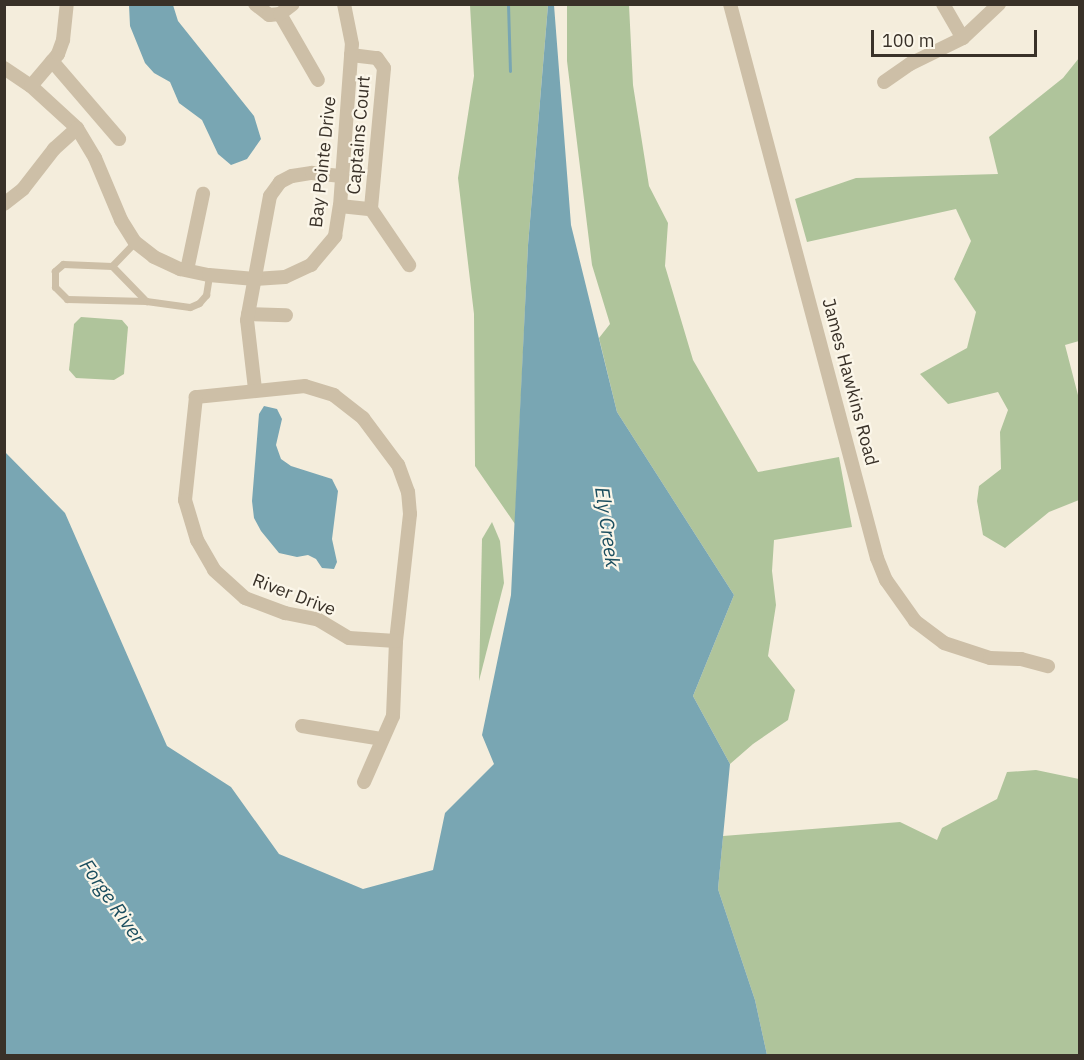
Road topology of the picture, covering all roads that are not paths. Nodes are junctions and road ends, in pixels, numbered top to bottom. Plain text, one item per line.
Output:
1 (67, 4) edge
2 (255, 4) edge
3 (293, 4) edge
4 (344, 4) edge
5 (730, 4) edge
6 (943, 4) edge
7 (999, 4) edge
8 (280, 14) junction
9 (963, 38) junction
10 (351, 55) junction
11 (52, 61) junction
12 (4, 68) edge
13 (318, 80) dead end
14 (884, 82) dead end
15 (31, 86) junction
16 (77, 129) junction
17 (119, 139) dead end
18 (342, 176) junction
19 (203, 194) dead end
20 (4, 204) edge
21 (340, 206) junction
22 (371, 209) junction
23 (135, 242) junction
24 (409, 265) dead end
25 (112, 266) junction
26 (187, 270) junction
27 (208, 275) junction
28 (255, 279) junction
29 (146, 301) junction
30 (248, 314) junction
31 (286, 315) dead end
32 (255, 389) junction
33 (396, 641) junction
34 (1048, 666) dead end
35 (302, 726) dead end
36 (381, 739) junction
37 (364, 782) dead end

1 - 11 street
2 - 8 street
3 - 8 street
4 - 10 street, Bay Pointe Drive
5 - 34 street, James Hawkins Road
6 - 9 street
7 - 9 street
8 - 13 street
9 - 14 street
10 - 18 street, Bay Pointe Drive
10 - 22 street, Captains Court
11 - 15 street
11 - 17 street
12 - 15 street, Bay Pointe Drive
15 - 16 street, Bay Pointe Drive
16 - 20 street
16 - 23 street, Bay Pointe Drive
18 - 21 street, Bay Pointe Drive
18 - 28 street
19 - 26 street
21 - 22 street, Captains Court
21 - 28 street, Bay Pointe Drive
22 - 24 street, Captains Court
23 - 25 lane
23 - 26 street, Bay Pointe Drive
25 - 29 lane
25 - 29 lane
26 - 27 street, Bay Pointe Drive
27 - 28 street, Bay Pointe Drive
27 - 29 lane
28 - 30 street
30 - 31 street
30 - 32 street
32 - 33 street, River Drive
32 - 33 street, River Drive
33 - 36 street
35 - 36 street
36 - 37 street

